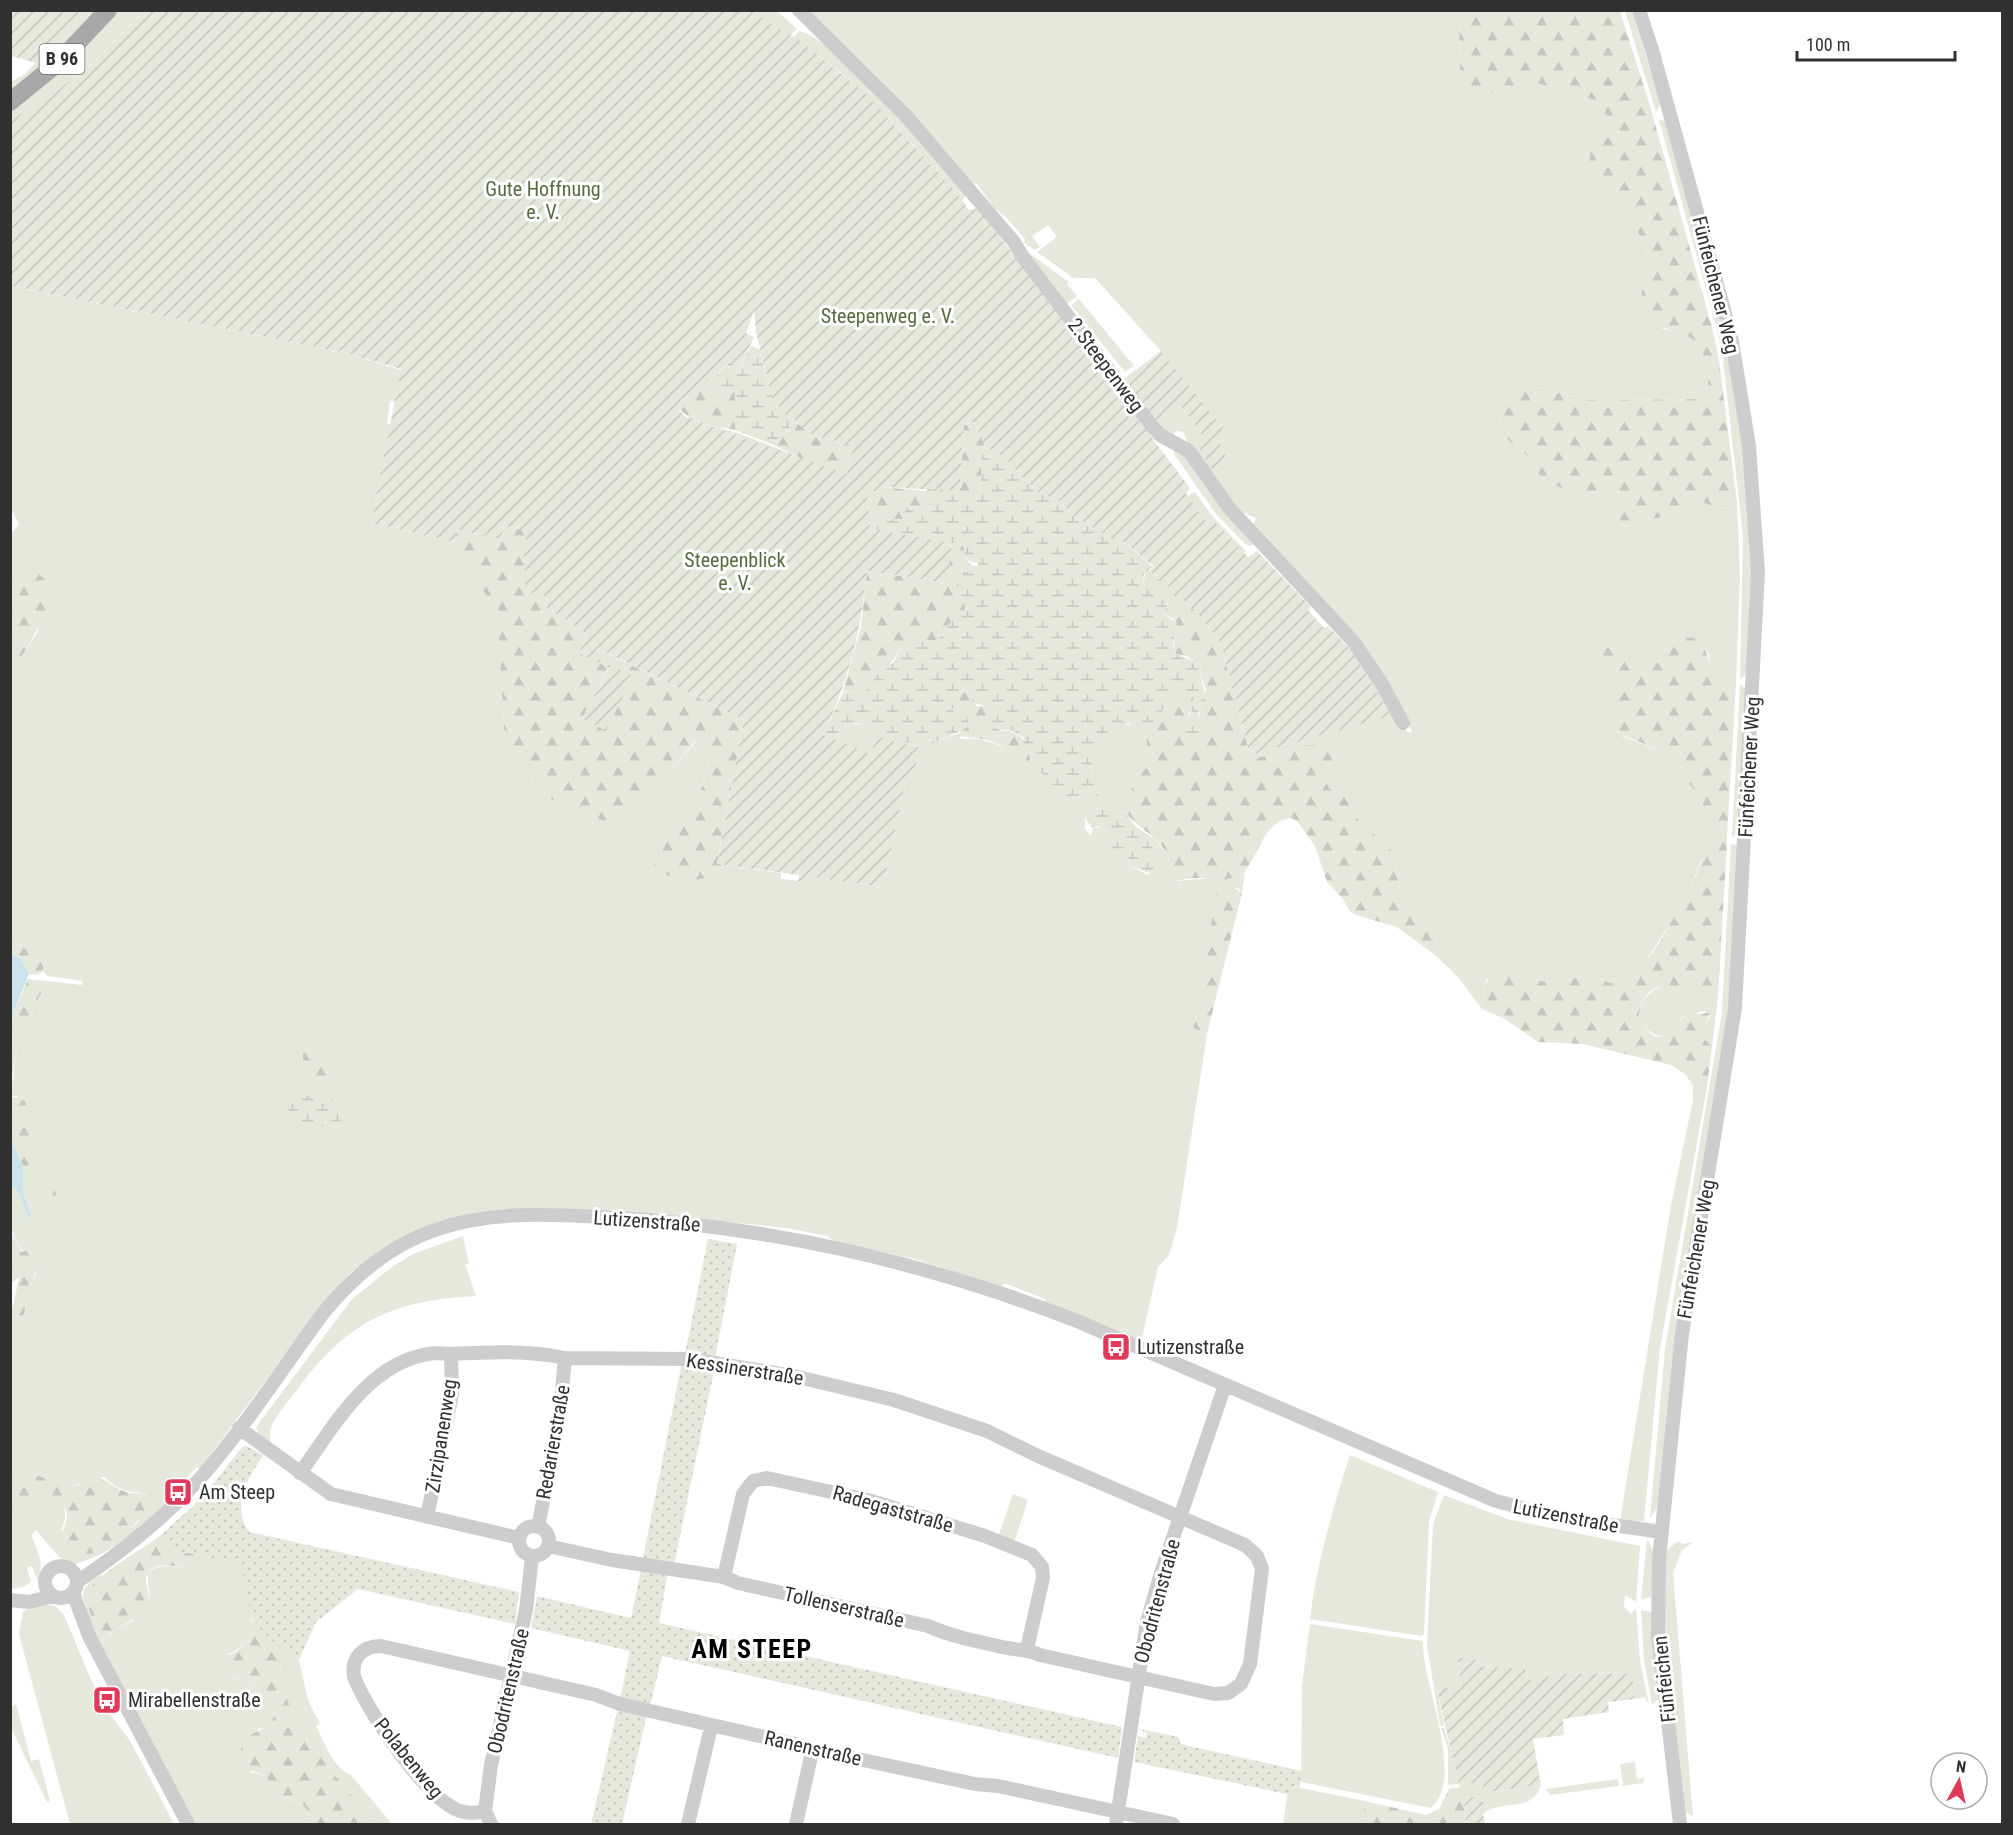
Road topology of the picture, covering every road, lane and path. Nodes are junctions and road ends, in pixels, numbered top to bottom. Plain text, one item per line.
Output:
1 (108, 10) edge
2 (799, 10) edge
3 (1639, 10) edge
4 (10, 102) edge
5 (1403, 723) dead end
6 (451, 1354) junction
7 (565, 1358) junction
8 (1225, 1385) junction
9 (239, 1428) junction
10 (300, 1473) junction
11 (427, 1517) junction
12 (1180, 1517) junction
13 (538, 1527) junction
14 (1662, 1532) junction
15 (519, 1538) junction
16 (548, 1546) junction
17 (532, 1557) junction
18 (724, 1577) junction
19 (1027, 1649) junction
20 (512, 1675) junction
21 (1137, 1677) junction
22 (711, 1727) junction
23 (812, 1752) junction
24 (488, 1818) edge
25 (1117, 1818) edge
26 (188, 1824) edge
27 (688, 1824) edge
28 (796, 1824) edge
29 (1173, 1824) edge
30 (1680, 1824) edge

1 - 4 main road, B 96
2 - 5 street, 2.Steepenweg
3 - 14 street, Fünfeichener Weg
6 - 7 street, Kessinerstraße
6 - 10 street, Kessinerstraße
6 - 11 street, Zirzipanenweg
7 - 12 street, Kessinerstraße
7 - 13 street, Redarierstraße
8 - 9 street, Lutizenstraße
8 - 12 street, Obodritenstraße
8 - 14 street, Lutizenstraße
9 - 10 street
9 - 26 street, Lutizenstraße
10 - 11 street
11 - 15 street
12 - 21 street, Obodritenstraße
12 - 21 street, Kessinerstraße
13 - 15 street
13 - 16 street
14 - 30 street, Fünfeichen
15 - 17 street
16 - 17 street
16 - 18 street, Tollenserstraße
17 - 20 street, Obodritenstraße
18 - 19 street, Tollenserstraße
18 - 19 street, Radegaststraße
19 - 21 street, Tollenserstraße
20 - 22 street, Ranenstraße
20 - 24 street, Obodritenstraße
20 - 24 street, Polabenweg
21 - 25 street, Obodritenstraße
22 - 23 street, Ranenstraße
22 - 27 street
23 - 25 street, Ranenstraße
23 - 28 street
25 - 29 street, Ranenstraße

